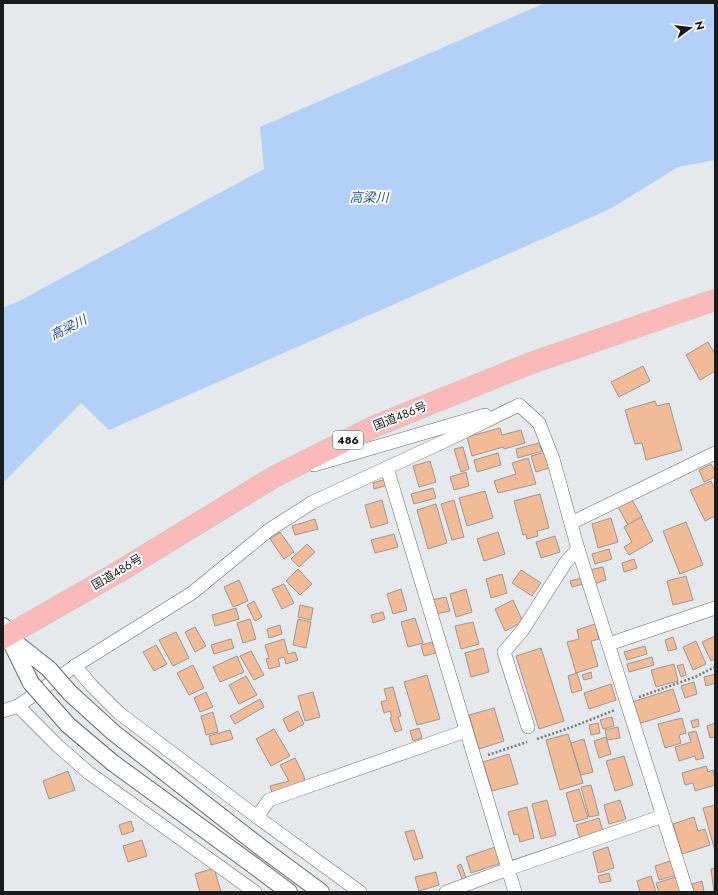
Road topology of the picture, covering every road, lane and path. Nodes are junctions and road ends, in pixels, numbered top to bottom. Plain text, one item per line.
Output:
1 (715, 300) edge
2 (519, 405) junction
3 (715, 453) edge
4 (387, 468) junction
5 (274, 477) junction
6 (570, 523) junction
7 (578, 549) junction
8 (715, 608) edge
9 (4, 633) edge
10 (609, 644) junction
11 (75, 666) junction
12 (715, 667) edge
13 (628, 703) junction
14 (18, 706) junction
15 (3, 711) edge
16 (528, 727) dead end
17 (466, 731) junction
18 (535, 739) dead end
19 (530, 741) dead end
20 (474, 760) junction
21 (663, 816) junction
22 (257, 817) junction
23 (508, 869) junction
24 (255, 892) edge
25 (290, 892) edge
26 (321, 892) edge
27 (360, 892) edge
28 (446, 892) edge
29 (515, 892) edge
30 (687, 892) edge

1 - 5 highway, 国道486号 / 486
2 - 4 street
2 - 5 street
2 - 6 street
3 - 6 street
4 - 11 street
4 - 17 street
5 - 9 highway, 国道486号 / 486
6 - 7 street
7 - 10 street
7 - 16 street
8 - 10 street
9 - 25 street, bridge
9 - 26 street, bridge
10 - 13 street
11 - 14 street
11 - 22 street
12 - 13 path
13 - 18 path
13 - 21 street
14 - 15 street
14 - 24 street
17 - 20 street
17 - 22 street
19 - 20 path
20 - 23 street
21 - 23 street
21 - 30 street
22 - 27 street
23 - 28 street
23 - 29 street

